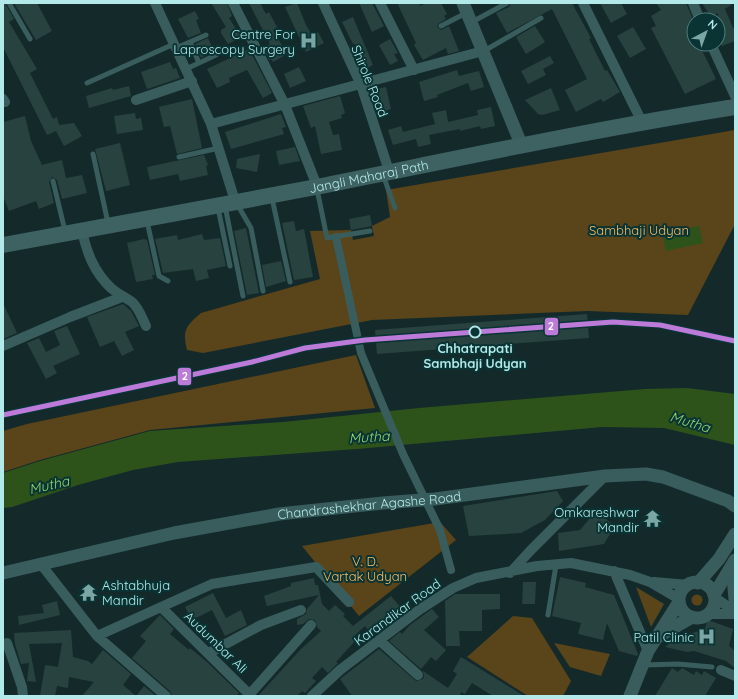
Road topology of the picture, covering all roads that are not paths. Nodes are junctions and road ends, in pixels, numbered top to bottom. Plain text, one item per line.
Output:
1 (9, 3) edge
2 (155, 3) edge
3 (233, 3) edge
4 (323, 3) edge
5 (380, 3) edge
6 (507, 3) edge
7 (583, 3) edge
8 (467, 13) edge
9 (541, 18) dead end
10 (441, 26) dead end
11 (206, 35) dead end
12 (30, 39) dead end
13 (190, 42) junction
14 (175, 46) junction
15 (483, 51) junction
16 (715, 52) edge
17 (216, 55) dead end
18 (199, 63) junction
19 (186, 69) junction
20 (414, 70) junction
21 (192, 81) junction
22 (86, 84) dead end
23 (361, 85) junction
24 (735, 96) edge
25 (136, 100) dead end
26 (285, 105) junction
27 (735, 107) edge
28 (642, 122) junction
29 (211, 124) junction
30 (522, 144) junction
31 (219, 148) junction
32 (92, 154) dead end
33 (179, 157) dead end
34 (386, 171) junction
35 (53, 181) dead end
36 (317, 186) junction
37 (272, 195) junction
38 (225, 203) junction
39 (395, 208) dead end
40 (147, 218) junction
41 (109, 226) junction
42 (82, 231) junction
43 (370, 231) dead end
44 (66, 234) junction
45 (336, 237) junction
46 (3, 245) edge
47 (230, 266) dead end
48 (168, 281) dead end
49 (290, 282) dead end
50 (263, 291) dead end
51 (243, 296) dead end
52 (122, 297) junction
53 (146, 326) dead end
54 (3, 346) edge
55 (605, 476) junction
56 (735, 506) edge
57 (735, 534) edge
58 (40, 563) junction
59 (733, 563) edge
60 (556, 565) junction
61 (451, 570) dead end
62 (614, 571) junction
63 (3, 573) edge
64 (510, 573) junction
65 (650, 582) junction
66 (694, 584) junction
67 (714, 596) junction
68 (735, 599) edge
69 (679, 600) junction
70 (349, 602) dead end
71 (162, 608) junction
72 (301, 610) dead end
73 (735, 612) edge
74 (709, 614) junction
75 (548, 615) dead end
76 (692, 617) junction
77 (311, 625) dead end
78 (97, 636) junction
79 (657, 637) junction
80 (379, 640) junction
81 (7, 644) dead end
82 (648, 651) junction
83 (209, 653) junction
84 (642, 666) junction
85 (717, 669) joint
86 (418, 675) dead end
87 (735, 676) edge
88 (319, 694) edge
89 (251, 695) edge
90 (23, 696) edge
91 (166, 696) edge
92 (630, 696) edge

1 - 12 lane
2 - 14 street
3 - 26 street
4 - 23 street, Shirole Road
5 - 20 street
6 - 8 lane
7 - 28 street
8 - 10 lane
8 - 15 street
9 - 15 lane
11 - 13 lane
13 - 14 lane
13 - 18 lane
14 - 19 street
14 - 22 lane
15 - 20 street
15 - 30 street
16 - 24 street
17 - 18 lane
18 - 19 lane
19 - 21 street
20 - 23 street
21 - 25 street
21 - 29 street
23 - 26 street
23 - 34 street, Shirole Road
26 - 29 street
26 - 36 street
27 - 28 main road, Jangli Maharaj Path
28 - 30 main road, Jangli Maharaj Path
29 - 31 street
30 - 34 main road, Jangli Maharaj Path
31 - 33 lane
31 - 38 street
32 - 41 lane
34 - 36 main road, Jangli Maharaj Path
34 - 39 lane
35 - 44 lane
36 - 37 main road, Jangli Maharaj Path
36 - 45 lane
37 - 38 main road, Jangli Maharaj Path
37 - 49 lane
38 - 40 main road, Jangli Maharaj Path
38 - 47 lane
38 - 50 lane
38 - 51 lane
40 - 41 main road, Jangli Maharaj Path
40 - 48 lane
41 - 42 main road, Jangli Maharaj Path
42 - 44 main road, Jangli Maharaj Path
42 - 52 street
43 - 45 lane
44 - 46 main road, Jangli Maharaj Path
45 - 61 street
52 - 53 street
52 - 54 street
55 - 56 street, Chandrashekhar Agashe Road
55 - 58 street, Chandrashekhar Agashe Road
55 - 64 street
57 - 66 street
58 - 63 street, Chandrashekhar Agashe Road
58 - 78 street
59 - 67 street
59 - 68 street
60 - 62 street, Karandikar Road
60 - 64 street, Karandikar Road
60 - 75 lane
62 - 65 street, Karandikar Road
62 - 82 street
64 - 80 street, Karandikar Road
65 - 66 street
65 - 69 street
66 - 67 street
66 - 69 street
67 - 73 street
67 - 74 street
69 - 76 street
69 - 79 street
70 - 71 street
71 - 78 street
71 - 83 street, Audumbar Ali
72 - 83 street
73 - 74 street
74 - 76 street
76 - 79 street
77 - 89 street
78 - 91 street
79 - 82 street
80 - 86 street
80 - 88 street, Karandikar Road
81 - 90 street
82 - 84 street
83 - 89 street, Audumbar Ali
84 - 85 lane
84 - 92 street
85 - 87 street

